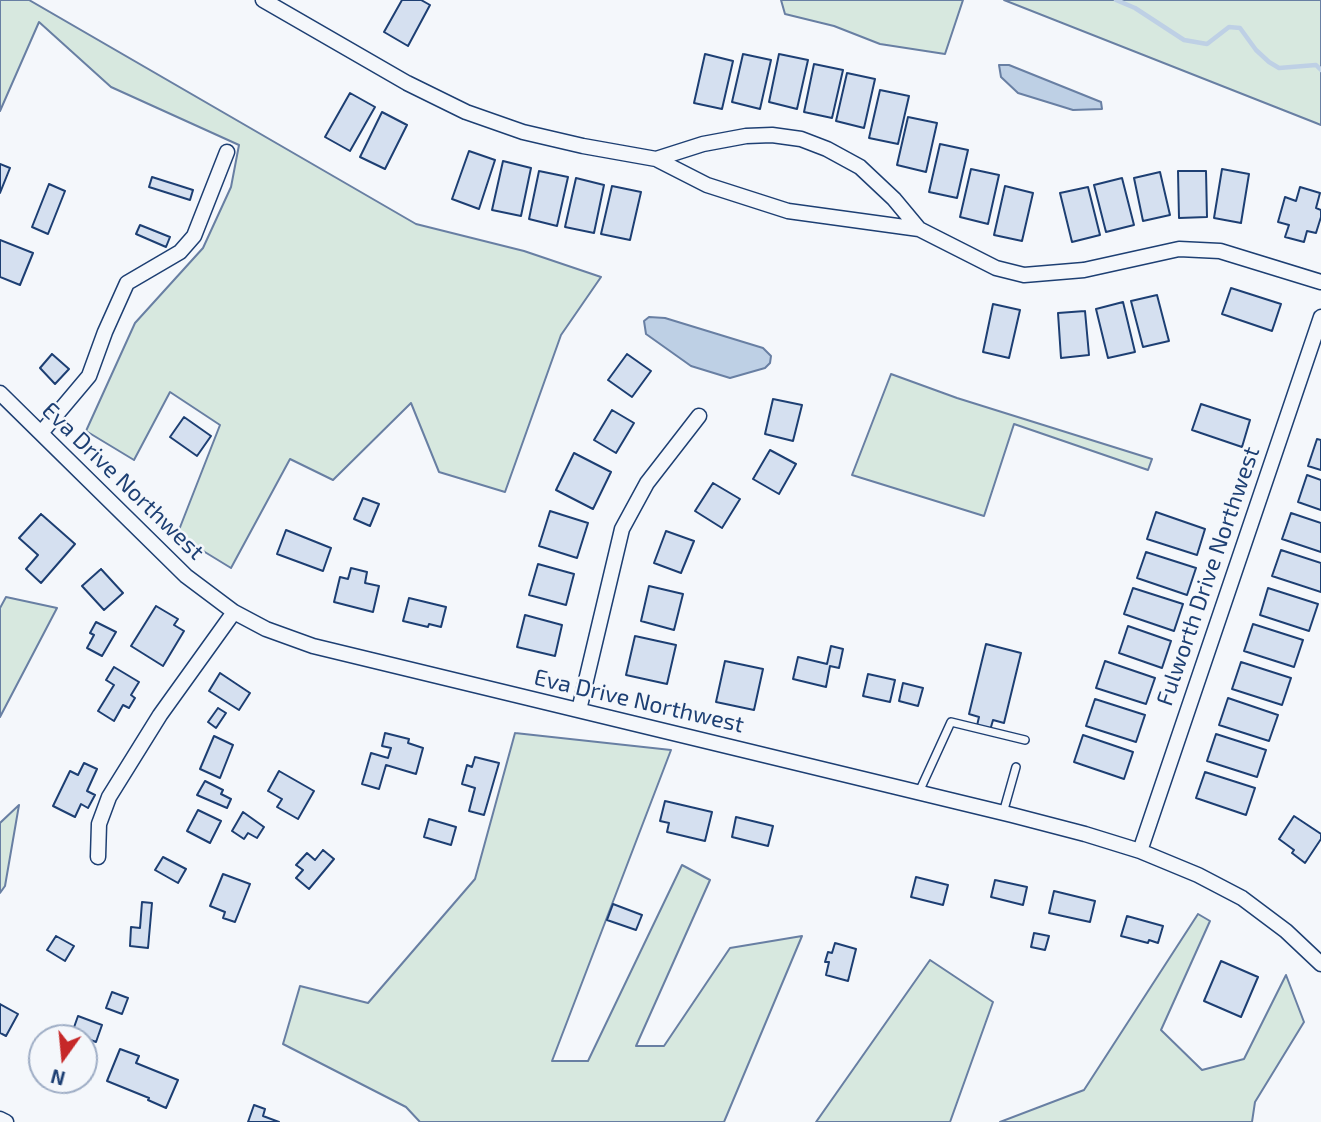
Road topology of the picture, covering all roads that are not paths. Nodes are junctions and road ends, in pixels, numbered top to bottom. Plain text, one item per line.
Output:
1 (263, 0) edge
2 (227, 152) dead end
3 (656, 159) junction
4 (919, 229) junction
5 (1321, 282) edge
6 (1321, 317) edge
7 (0, 393) edge
8 (699, 415) dead end
9 (41, 433) junction
10 (234, 612) junction
11 (579, 710) junction
12 (1025, 740) dead end
13 (1016, 767) dead end
14 (919, 793) junction
15 (1003, 813) junction
16 (1140, 851) junction
17 (98, 857) dead end
18 (1321, 964) edge
19 (0, 1119) edge
20 (6, 1122) edge

1 - 3 street
2 - 9 street
3 - 4 street
3 - 4 street
4 - 5 street
6 - 16 street, Fulworth Drive Northwest
7 - 9 street, Eva Drive Northwest
8 - 11 street
9 - 10 street, Eva Drive Northwest
10 - 11 street, Eva Drive Northwest
10 - 17 street
11 - 14 street, Eva Drive Northwest
12 - 14 lane
13 - 15 lane
14 - 15 street, Eva Drive Northwest
15 - 16 street, Eva Drive Northwest
16 - 18 street, Eva Drive Northwest
19 - 20 street

